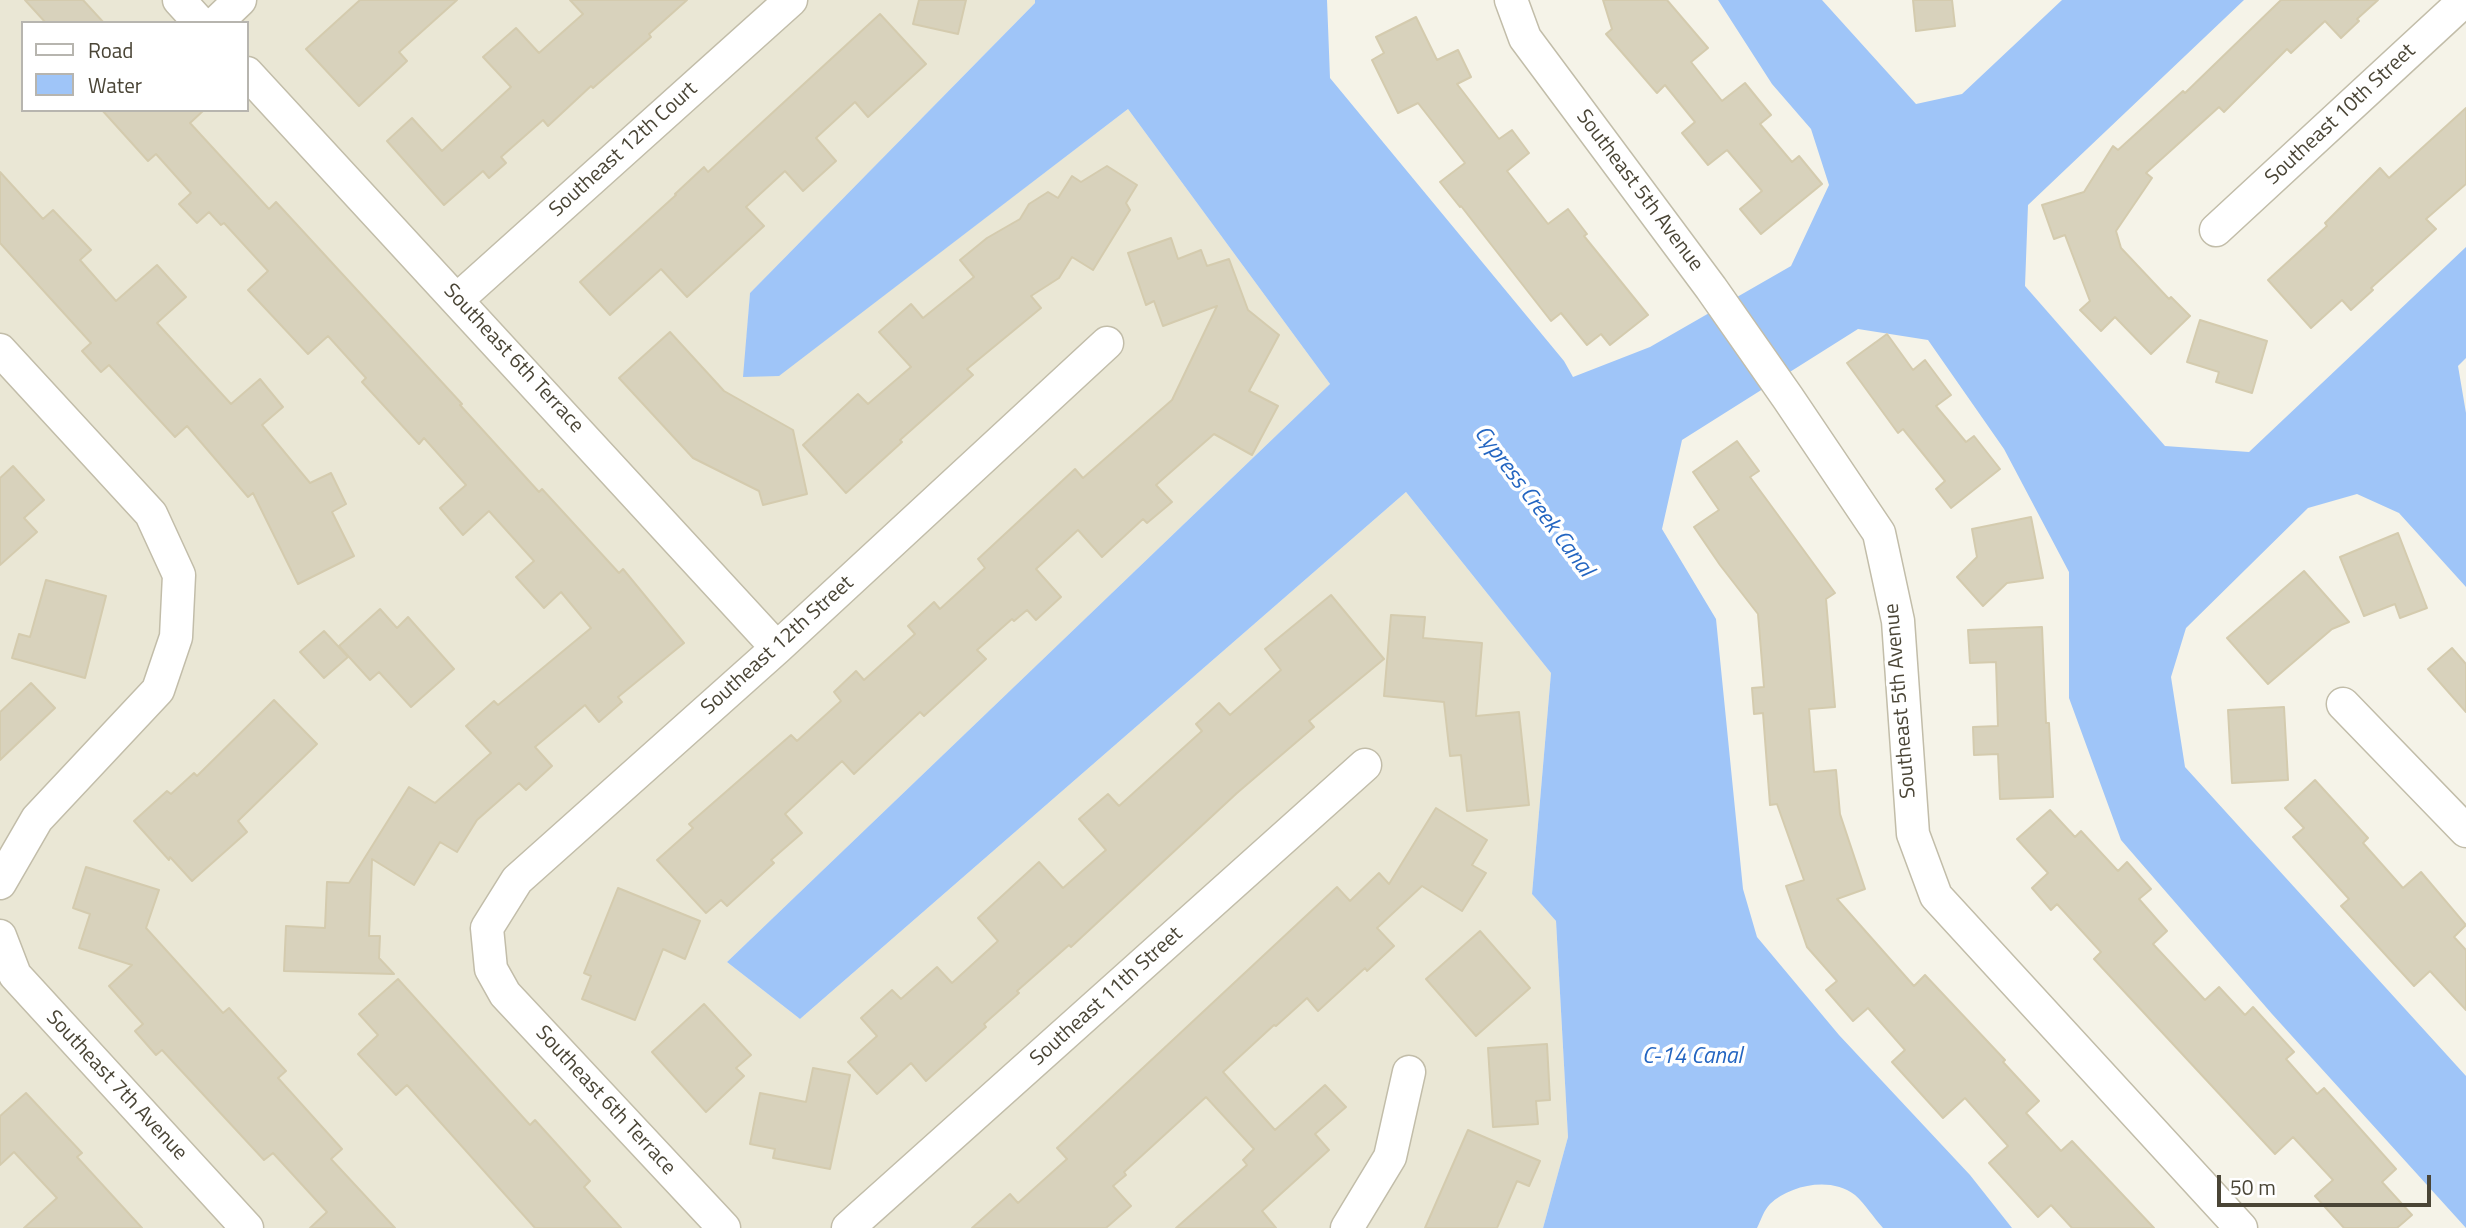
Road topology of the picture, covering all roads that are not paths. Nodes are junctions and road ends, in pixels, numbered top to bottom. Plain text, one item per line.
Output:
1 (179, 0) edge
2 (240, 0) edge
3 (791, 0) edge
4 (1511, 0) edge
5 (2465, 0) edge
6 (198, 21) edge
7 (218, 21) edge
8 (248, 74) edge
9 (2216, 230) dead end
10 (458, 299) junction
11 (1107, 343) dead end
12 (0, 350) edge
13 (777, 648) junction
14 (2343, 704) dead end
15 (1365, 765) dead end
16 (2466, 831) edge
17 (0, 883) edge
18 (0, 936) edge
19 (491, 969) joint
20 (1409, 1072) dead end
21 (247, 1228) edge
22 (724, 1228) edge
23 (848, 1228) edge
24 (1347, 1228) edge
25 (2241, 1228) edge

1 - 6 street
2 - 7 street
3 - 10 street, Southeast 12th Court
4 - 25 street, Southeast 5th Avenue
5 - 9 street, Southeast 10th Street
8 - 10 street, Southeast 6th Terrace
10 - 13 street, Southeast 6th Terrace
11 - 13 street, Southeast 12th Street
12 - 17 street
13 - 19 street, Southeast 12th Street
14 - 16 street
15 - 23 street, Southeast 11th Street
18 - 21 street, Southeast 7th Avenue
19 - 22 street, Southeast 6th Terrace
20 - 24 street

